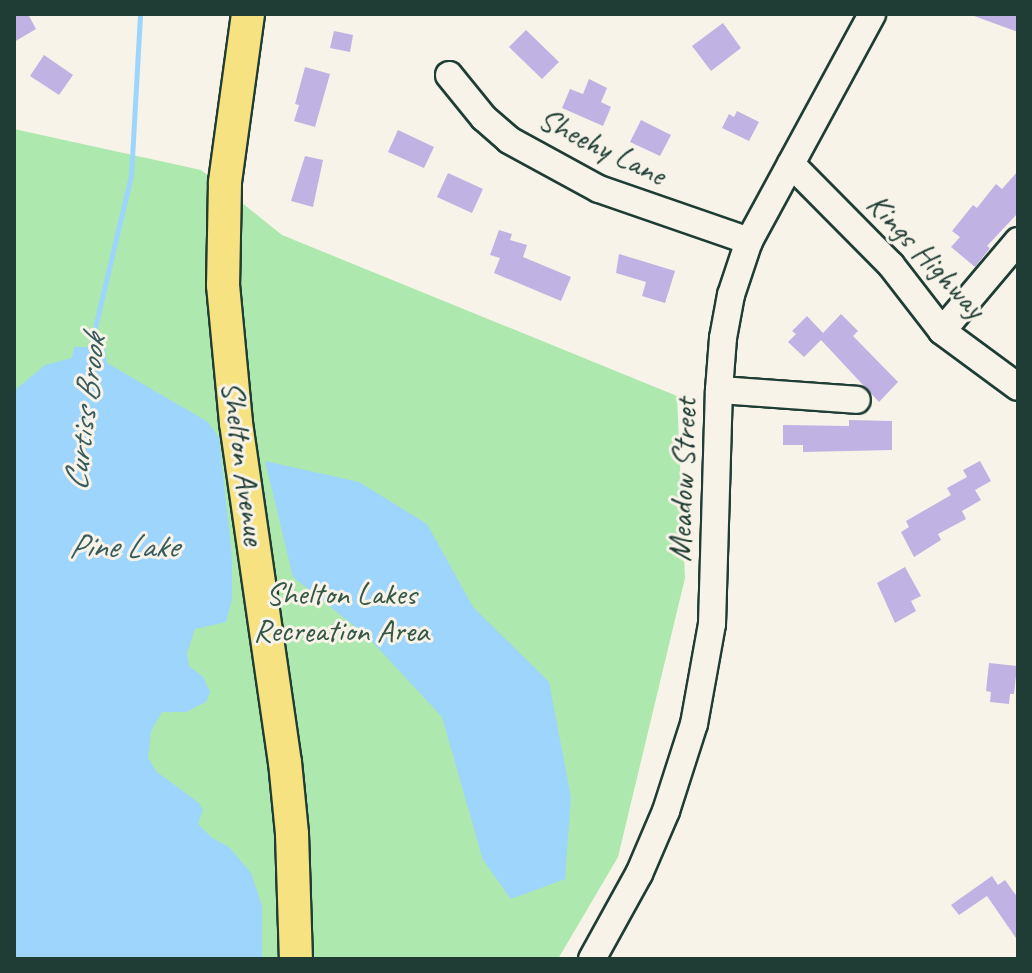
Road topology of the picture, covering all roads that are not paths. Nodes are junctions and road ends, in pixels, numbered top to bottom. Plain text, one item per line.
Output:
1 (248, 14) edge
2 (872, 14) edge
3 (449, 75) dead end
4 (791, 164) junction
5 (749, 241) junction
6 (1018, 241) edge
7 (942, 331) junction
8 (1018, 387) edge
9 (719, 390) junction
10 (857, 400) dead end
11 (296, 959) edge
12 (592, 959) edge

1 - 11 main road, Shelton Avenue
2 - 4 street, Meadow Street
3 - 5 street, Sheehy Lane
4 - 5 street, Meadow Street
4 - 7 street, Kings Highway
5 - 9 street, Meadow Street
6 - 7 street
7 - 8 street, Kings Highway
9 - 10 street
9 - 12 street, Meadow Street

